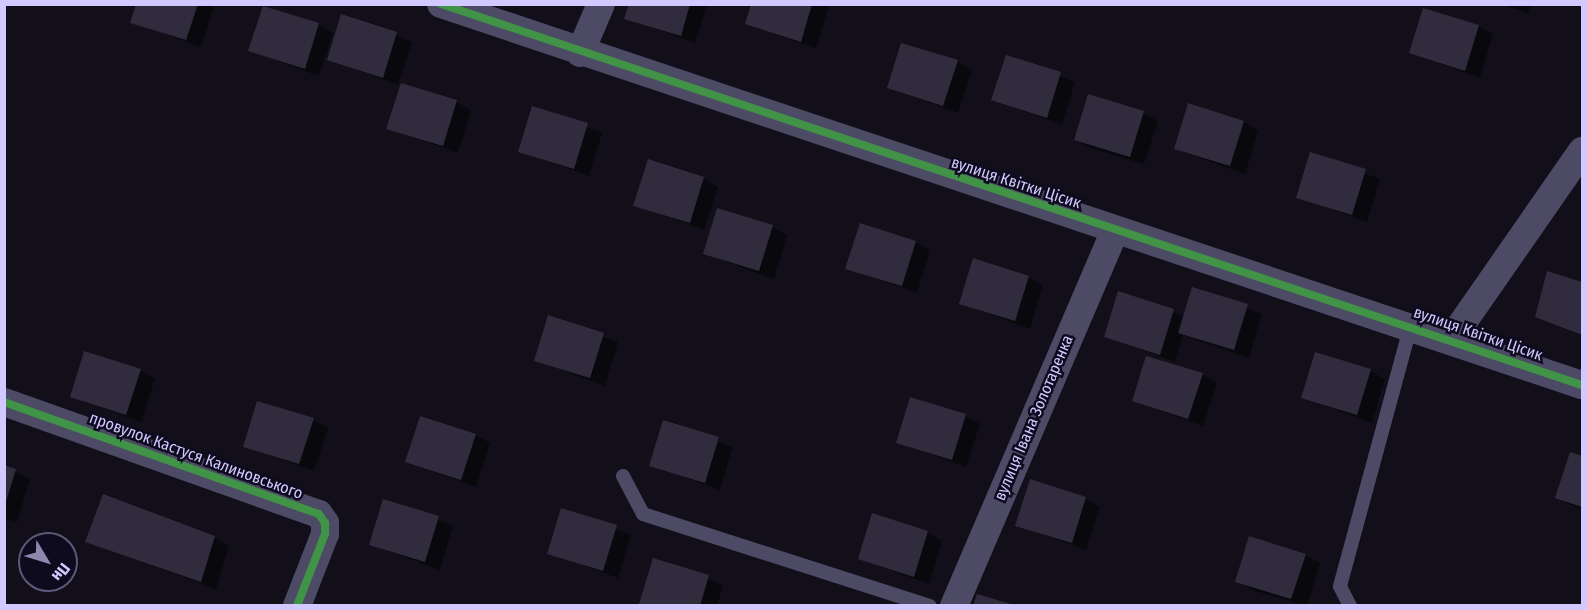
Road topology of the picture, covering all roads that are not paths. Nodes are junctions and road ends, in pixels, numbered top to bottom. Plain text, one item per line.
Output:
1 (441, 4) edge
2 (601, 4) edge
3 (580, 53) junction
4 (1582, 151) edge
5 (1115, 230) junction
6 (1411, 325) junction
7 (1452, 338) junction
8 (1582, 385) edge
9 (4, 402) edge
10 (623, 476) dead end
11 (297, 606) edge
12 (930, 606) edge
13 (954, 606) edge
14 (1350, 606) edge

1 - 3 street, вулиця Квітки Цісик
2 - 3 street
3 - 5 street, вулиця Квітки Цісик
4 - 7 street
5 - 6 street, вулиця Квітки Цісик
5 - 13 street, вулиця Івана Золотаренка
6 - 7 street, вулиця Квітки Цісик
6 - 14 lane
7 - 8 street, вулиця Квітки Цісик
9 - 11 street, провулок Кастуся Калиновського
10 - 12 lane

